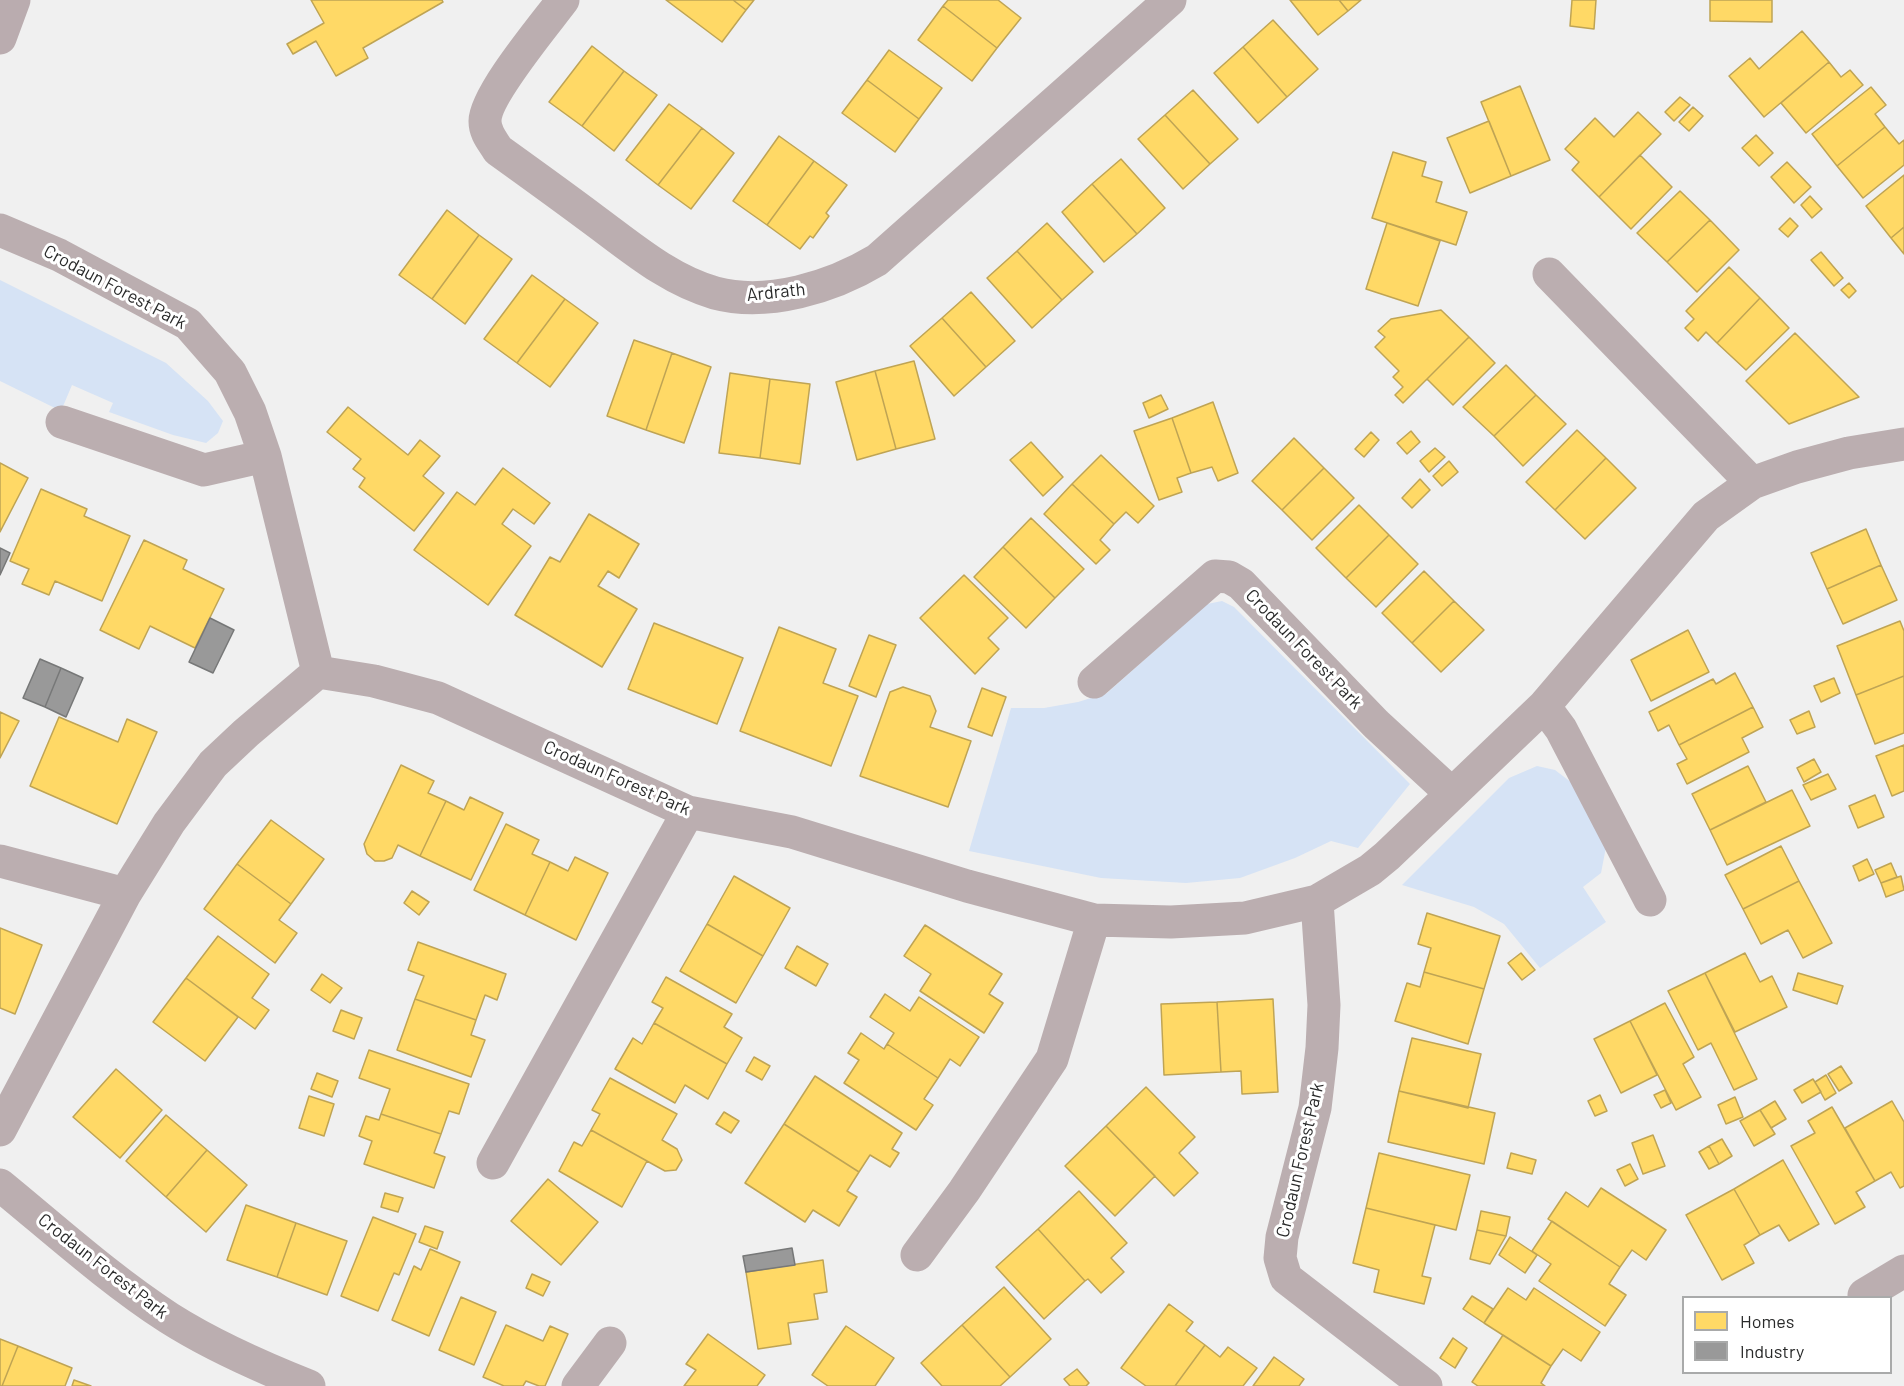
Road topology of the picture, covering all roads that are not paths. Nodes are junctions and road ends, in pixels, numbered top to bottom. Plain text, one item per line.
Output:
1 (14, 0) edge
2 (563, 0) edge
3 (1170, 0) edge
4 (0, 38) edge
5 (0, 230) edge
6 (1550, 274) dead end
7 (62, 422) dead end
8 (1904, 444) edge
9 (265, 456) junction
10 (1752, 483) junction
11 (318, 672) junction
12 (1094, 682) dead end
13 (1544, 706) junction
14 (1452, 794) junction
15 (688, 812) junction
16 (0, 861) edge
17 (125, 894) junction
18 (1650, 900) dead end
19 (1317, 901) junction
20 (1094, 920) junction
21 (0, 1130) edge
22 (494, 1163) dead end
23 (0, 1185) edge
24 (917, 1255) dead end
25 (1904, 1271) edge
26 (1864, 1295) dead end
27 (610, 1343) dead end
28 (309, 1386) edge
29 (578, 1386) edge
30 (1426, 1386) edge

1 - 4 main road
2 - 3 street, Ardrath
5 - 9 street, Crodaun Forest Park
6 - 10 street
7 - 9 street
8 - 10 street, Crodaun Forest Park
9 - 11 street, Crodaun Forest Park
10 - 13 street, Crodaun Forest Park
11 - 15 street, Crodaun Forest Park
11 - 17 street
12 - 14 street, Crodaun Forest Park
13 - 14 street, Crodaun Forest Park
13 - 18 street
14 - 19 street, Crodaun Forest Park
15 - 20 street, Crodaun Forest Park
15 - 22 street
16 - 17 street
17 - 21 street
19 - 20 street, Crodaun Forest Park
19 - 30 street, Crodaun Forest Park
20 - 24 street
23 - 28 street, Crodaun Forest Park
25 - 26 street
27 - 29 street

